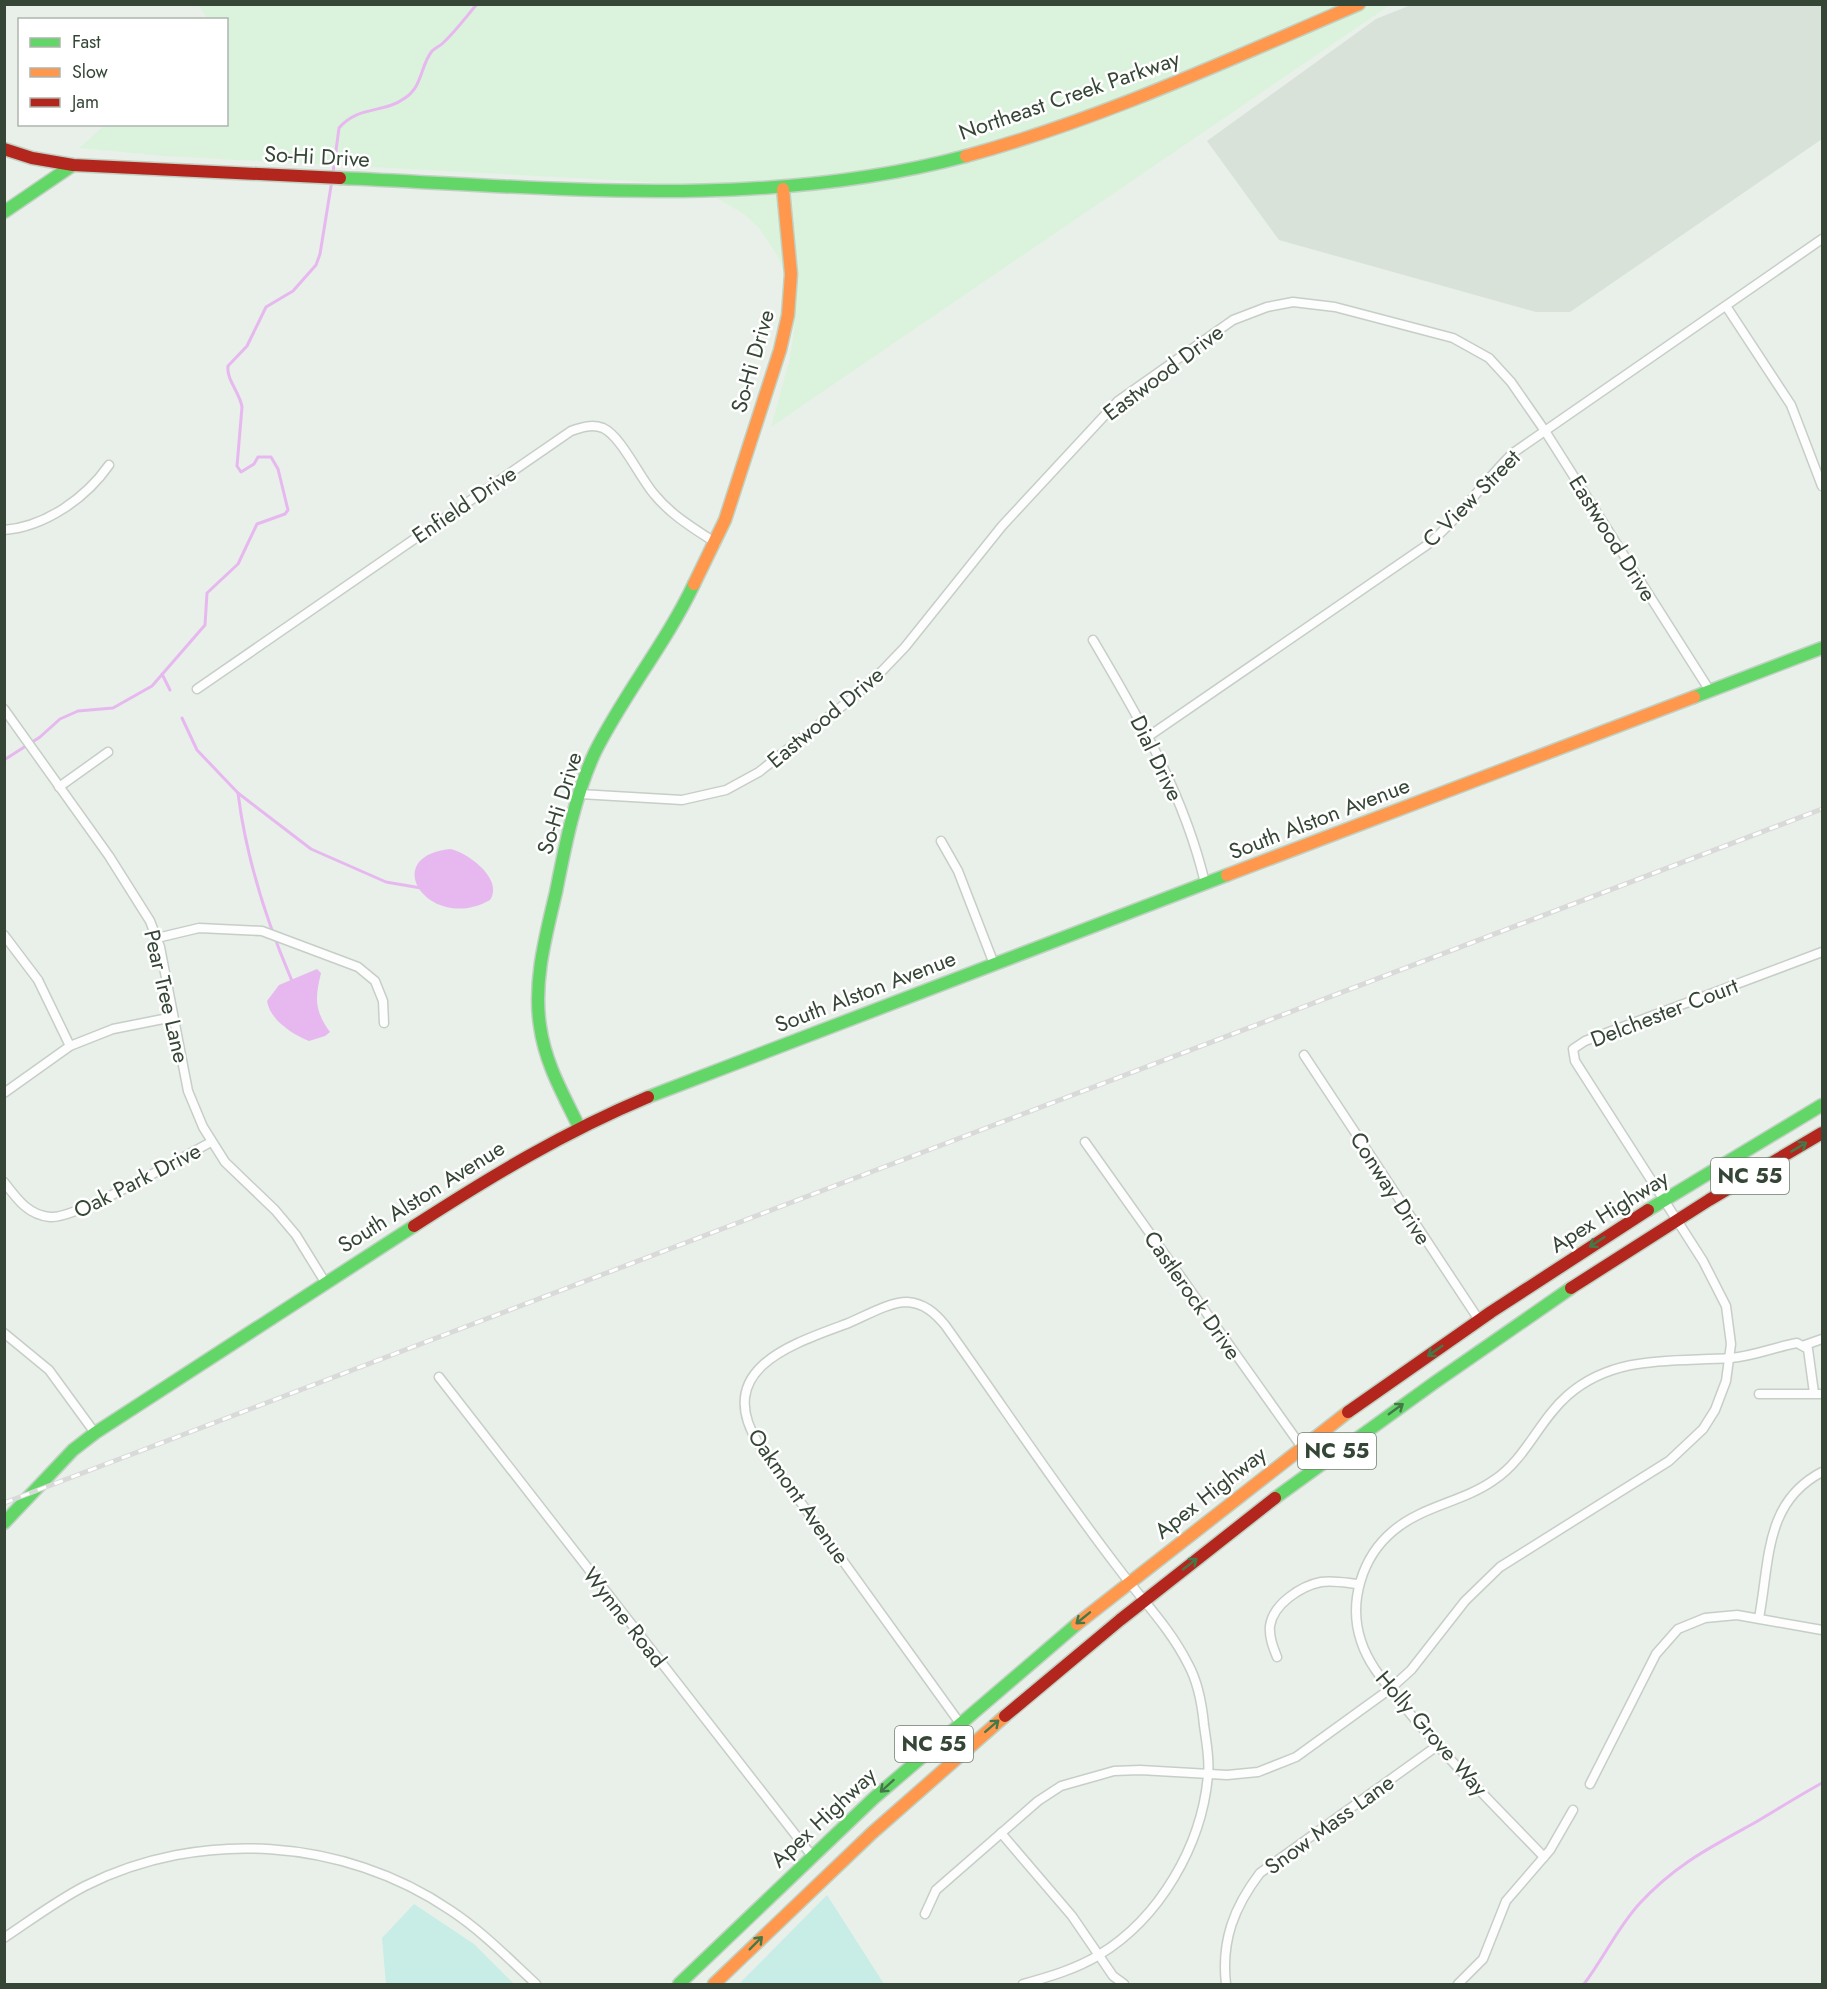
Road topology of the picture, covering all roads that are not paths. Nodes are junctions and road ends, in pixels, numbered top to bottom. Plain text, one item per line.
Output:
1 (1359, 4) edge
2 (4, 149) edge
3 (73, 165) junction
4 (783, 189) junction
5 (4, 212) edge
6 (1822, 239) edge
7 (1726, 306) junction
8 (1545, 431) junction
9 (108, 465) dead end
10 (1822, 486) edge
11 (4, 530) edge
12 (716, 543) junction
13 (1093, 640) dead end
14 (1822, 648) edge
15 (197, 689) dead end
16 (1710, 691) junction
17 (4, 709) edge
18 (1149, 736) junction
19 (108, 752) dead end
20 (59, 787) junction
21 (580, 794) junction
22 (940, 841) dead end
23 (1205, 883) junction
24 (4, 935) edge
25 (157, 938) junction
26 (1822, 952) edge
27 (994, 964) junction
28 (173, 1017) junction
29 (384, 1023) dead end
30 (70, 1046) junction
31 (1304, 1055) dead end
32 (4, 1093) edge
33 (1822, 1105) edge
34 (579, 1127) junction
35 (1822, 1133) edge
36 (211, 1142) junction
37 (1085, 1142) dead end
38 (4, 1182) edge
39 (1665, 1201) junction
40 (1678, 1221) junction
41 (325, 1282) junction
42 (1479, 1320) junction
43 (4, 1333) edge
44 (1822, 1339) edge
45 (1805, 1345) junction
46 (1730, 1358) junction
47 (439, 1377) dead end
48 (1818, 1393) edge
49 (1759, 1394) dead end
50 (94, 1433) junction
51 (1301, 1446) junction
52 (1822, 1472) edge
53 (4, 1523) edge
54 (1129, 1582) junction
55 (1358, 1584) junction
56 (1144, 1600) junction
57 (1759, 1618) junction
58 (1822, 1629) edge
59 (1277, 1657) dead end
60 (1390, 1689) junction
61 (959, 1722) junction
62 (1437, 1746) junction
63 (1208, 1774) junction
64 (1590, 1784) dead end
65 (1573, 1810) dead end
66 (1001, 1833) junction
67 (812, 1856) junction
68 (1544, 1857) junction
69 (925, 1914) dead end
70 (4, 1938) edge
71 (1098, 1955) junction
72 (536, 1984) edge
73 (679, 1984) edge
74 (714, 1984) edge
75 (1023, 1984) edge
76 (1124, 1984) edge
77 (1226, 1984) edge
78 (1458, 1984) edge

1 - 4 street, Northeast Creek Parkway
2 - 3 street, So-Hi Drive
3 - 4 street, So-Hi Drive
3 - 5 street
4 - 12 street, So-Hi Drive
6 - 7 street, C View Street
7 - 8 street, C View Street
7 - 10 street
8 - 16 street, Eastwood Drive
8 - 18 street, C View Street
8 - 21 street, Eastwood Drive
9 - 11 street
12 - 15 street, Enfield Drive
12 - 21 street, So-Hi Drive
13 - 18 street, Dial Drive
14 - 16 street, South Alston Avenue
16 - 23 street, South Alston Avenue
17 - 20 street, Pear Tree Lane
18 - 23 street, Dial Drive
19 - 20 street
20 - 25 street, Pear Tree Lane
21 - 34 street, So-Hi Drive
22 - 27 street
23 - 27 street, South Alston Avenue
24 - 30 street
25 - 28 street, Pear Tree Lane
25 - 29 street
26 - 39 street, Delchester Court
27 - 34 street, South Alston Avenue
28 - 30 street
28 - 36 street, Pear Tree Lane
30 - 32 street
31 - 42 street, Conway Drive
33 - 39 street, Apex Highway / NC 55
34 - 41 street, South Alston Avenue
40 -> 35 street, Apex Highway / NC 55
36 - 38 street, Oak Park Drive
36 - 41 street, Pear Tree Lane
37 - 51 street, Castlerock Drive
39 - 40 street
39 -> 42 street, Apex Highway / NC 55
40 - 46 street
56 -> 40 street, Apex Highway / NC 55
41 - 50 street, South Alston Avenue
42 -> 51 street, Apex Highway / NC 55
43 - 50 street
44 - 45 street, Holly Grove Way
45 - 46 street, Holly Grove Way
45 - 48 street
46 - 55 street, Holly Grove Way
46 - 60 street
47 - 67 street, Wynne Road
48 - 49 street
50 - 53 street, South Alston Avenue
51 - 54 street, Apex Highway / NC 55
52 - 57 street
54 - 56 street, Oakmont Avenue
54 -> 61 street, Apex Highway / NC 55
54 - 61 street, Oakmont Avenue
55 - 59 street
55 - 60 street, Holly Grove Way
56 - 63 street, Oakmont Avenue
74 -> 56 street, Apex Highway / NC 55
57 - 58 street
57 - 64 street
60 - 62 street, Holly Grove Way
60 - 63 street
61 -> 67 street, Apex Highway / NC 55
62 - 68 street, Holly Grove Way
62 - 77 street, Snow Mass Lane
63 - 66 street
63 - 71 street, Oakmont Avenue
65 - 68 street
66 - 69 street
66 - 71 street
67 - 73 street, Apex Highway / NC 55
68 - 78 street
70 - 72 street
71 - 75 street, Oakmont Avenue
71 - 76 street

